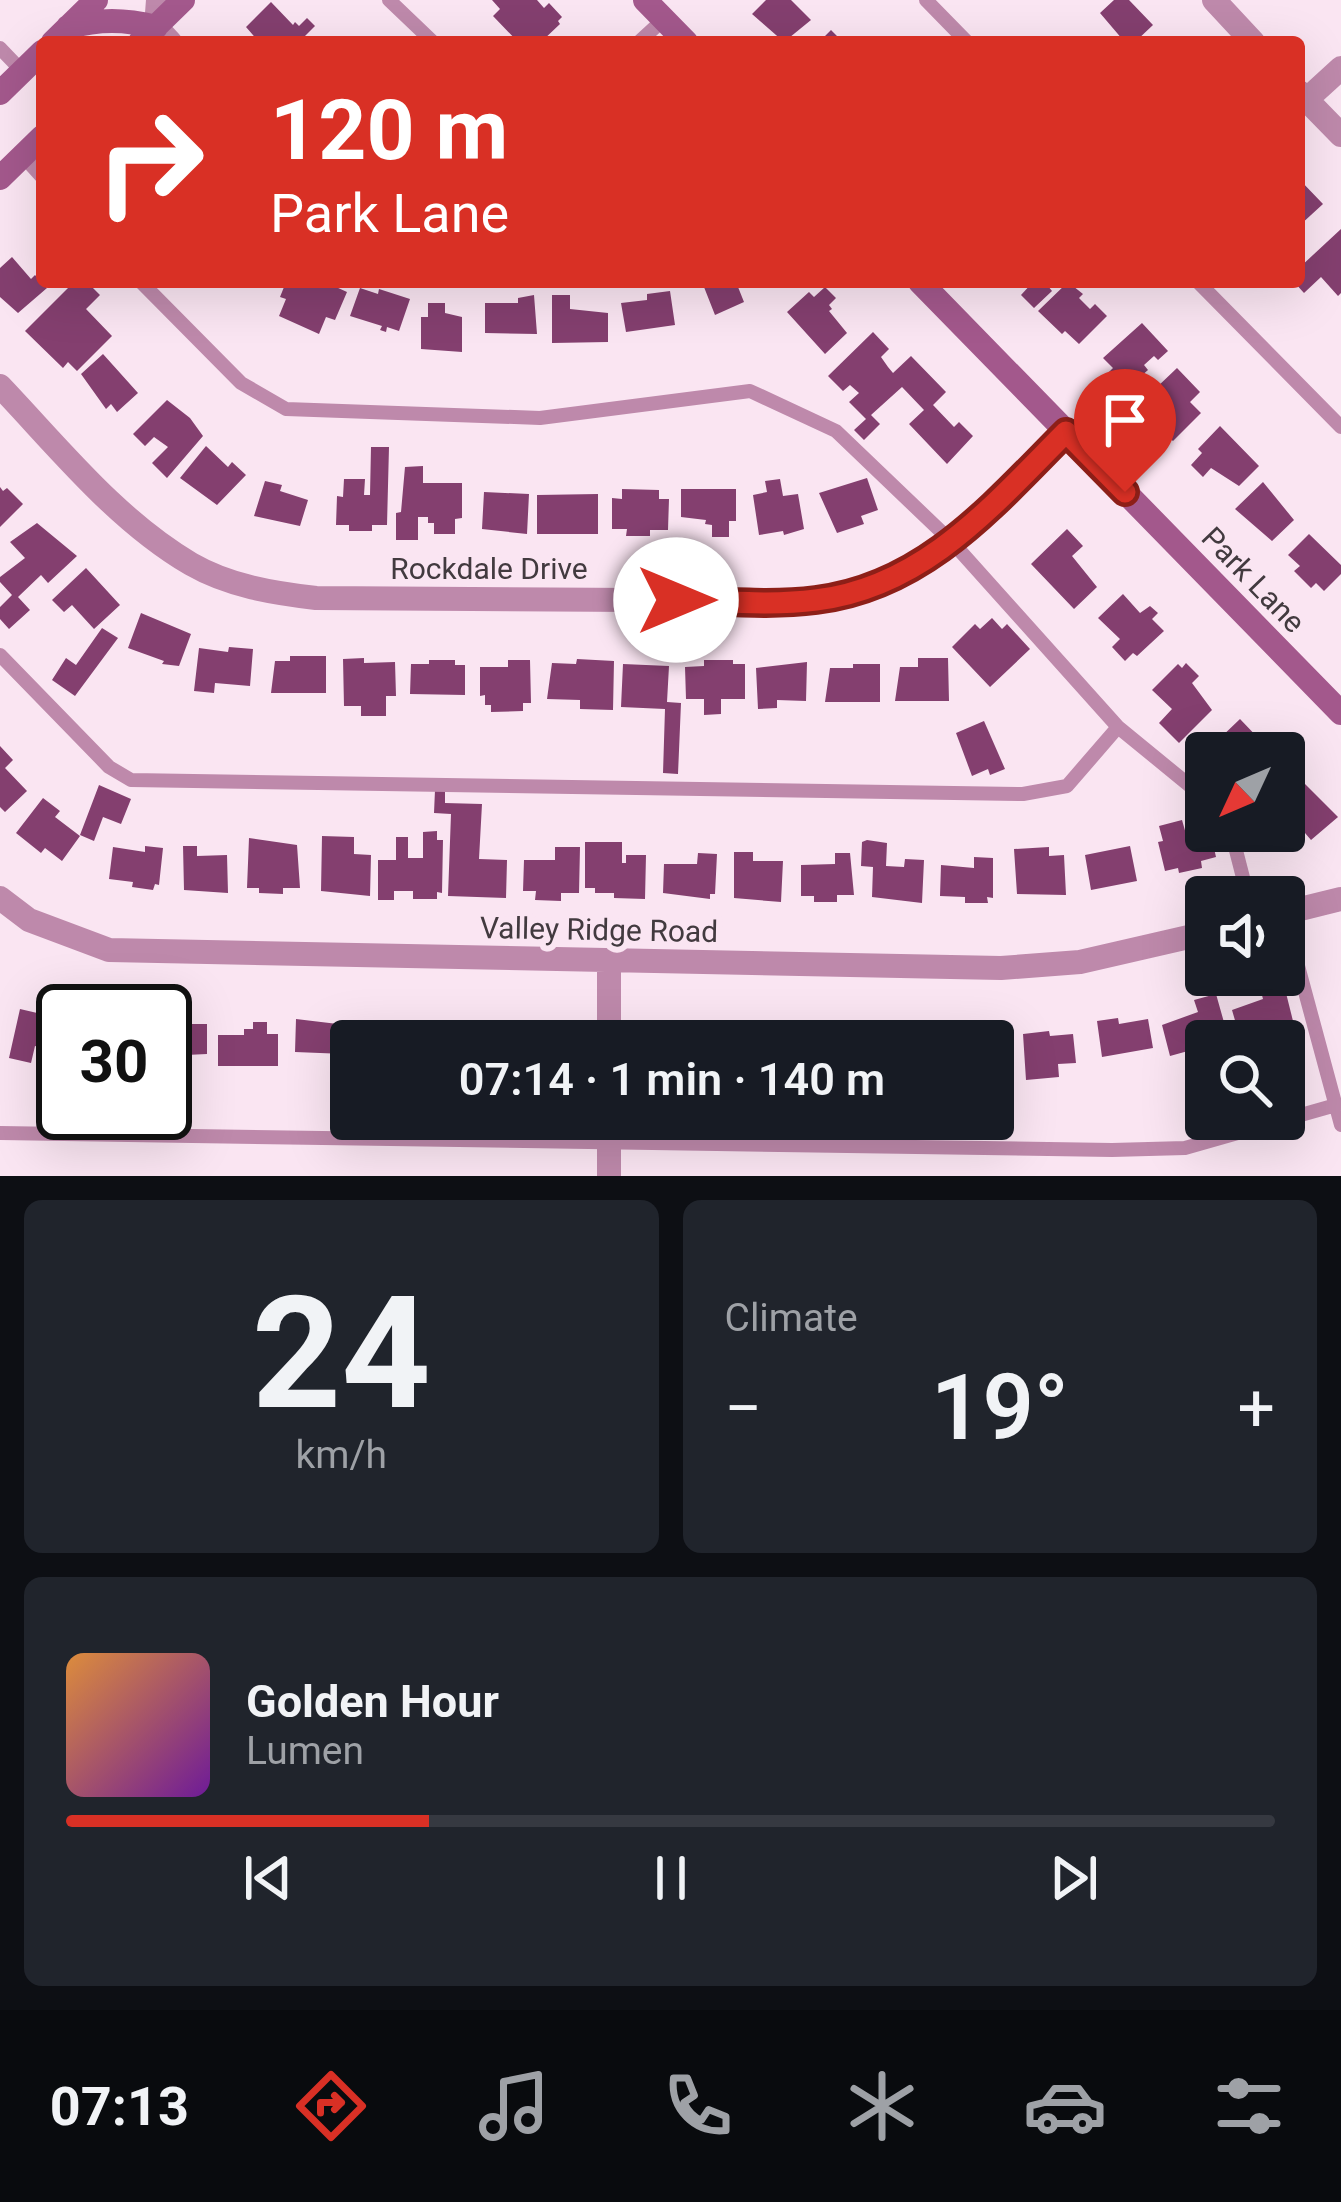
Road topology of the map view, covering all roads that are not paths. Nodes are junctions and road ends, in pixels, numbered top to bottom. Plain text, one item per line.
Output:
1 (96, 0) edge
2 (158, 0) edge
3 (183, 0) edge
4 (388, 0) edge
5 (645, 0) edge
6 (926, 0) edge
7 (1214, 0) edge
8 (664, 20) junction
9 (60, 35) edge
10 (153, 36) edge
11 (155, 36) edge
12 (156, 36) edge
13 (427, 36) edge
14 (646, 36) edge
15 (680, 36) edge
16 (961, 36) edge
17 (1247, 36) edge
18 (0, 48) edge
19 (36, 58) edge
20 (1341, 68) edge
21 (22, 71) junction
22 (0, 93) edge
23 (1305, 94) edge
24 (1305, 99) edge
25 (1341, 135) edge
26 (36, 143) edge
27 (23, 156) junction
28 (36, 170) edge
29 (0, 178) edge
30 (147, 288) edge
31 (926, 288) edge
32 (1204, 288) edge
33 (0, 386) edge
34 (1341, 427) edge
35 (1066, 432) junction
36 (953, 543) junction
37 (0, 655) edge
38 (1341, 713) edge
39 (1118, 727) junction
40 (1185, 782) edge
41 (0, 898) edge
42 (1341, 899) edge
43 (1305, 908) edge
44 (1185, 939) edge
45 (609, 960) junction
46 (1305, 991) edge
47 (609, 1020) edge
48 (1336, 1105) junction
49 (1341, 1125) edge
50 (330, 1132) edge
51 (0, 1133) edge
52 (609, 1140) edge
53 (897, 1140) edge
54 (609, 1176) edge

1 - 9 street
2 - 11 street
3 - 12 street
4 - 13 lane
5 - 8 street
6 - 16 lane
7 - 17 street
8 - 14 lane
8 - 15 street
9 - 10 street
18 - 21 lane
19 - 21 street
20 - 23 street
21 - 22 street
24 - 25 street
26 - 27 street
27 - 28 lane
27 - 29 street
30 - 36 lane
31 - 35 street, Park Lane
32 - 34 lane
33 - 36 street, Rockdale Drive
35 - 36 street, Rockdale Drive
35 - 38 street, Park Lane
36 - 39 lane
37 - 39 lane
39 - 40 lane
41 - 45 street, Valley Ridge Road
42 - 43 street
44 - 45 street, Valley Ridge Road
45 - 47 street
46 - 48 lane
48 - 49 lane
48 - 53 lane
50 - 51 lane
52 - 54 street

